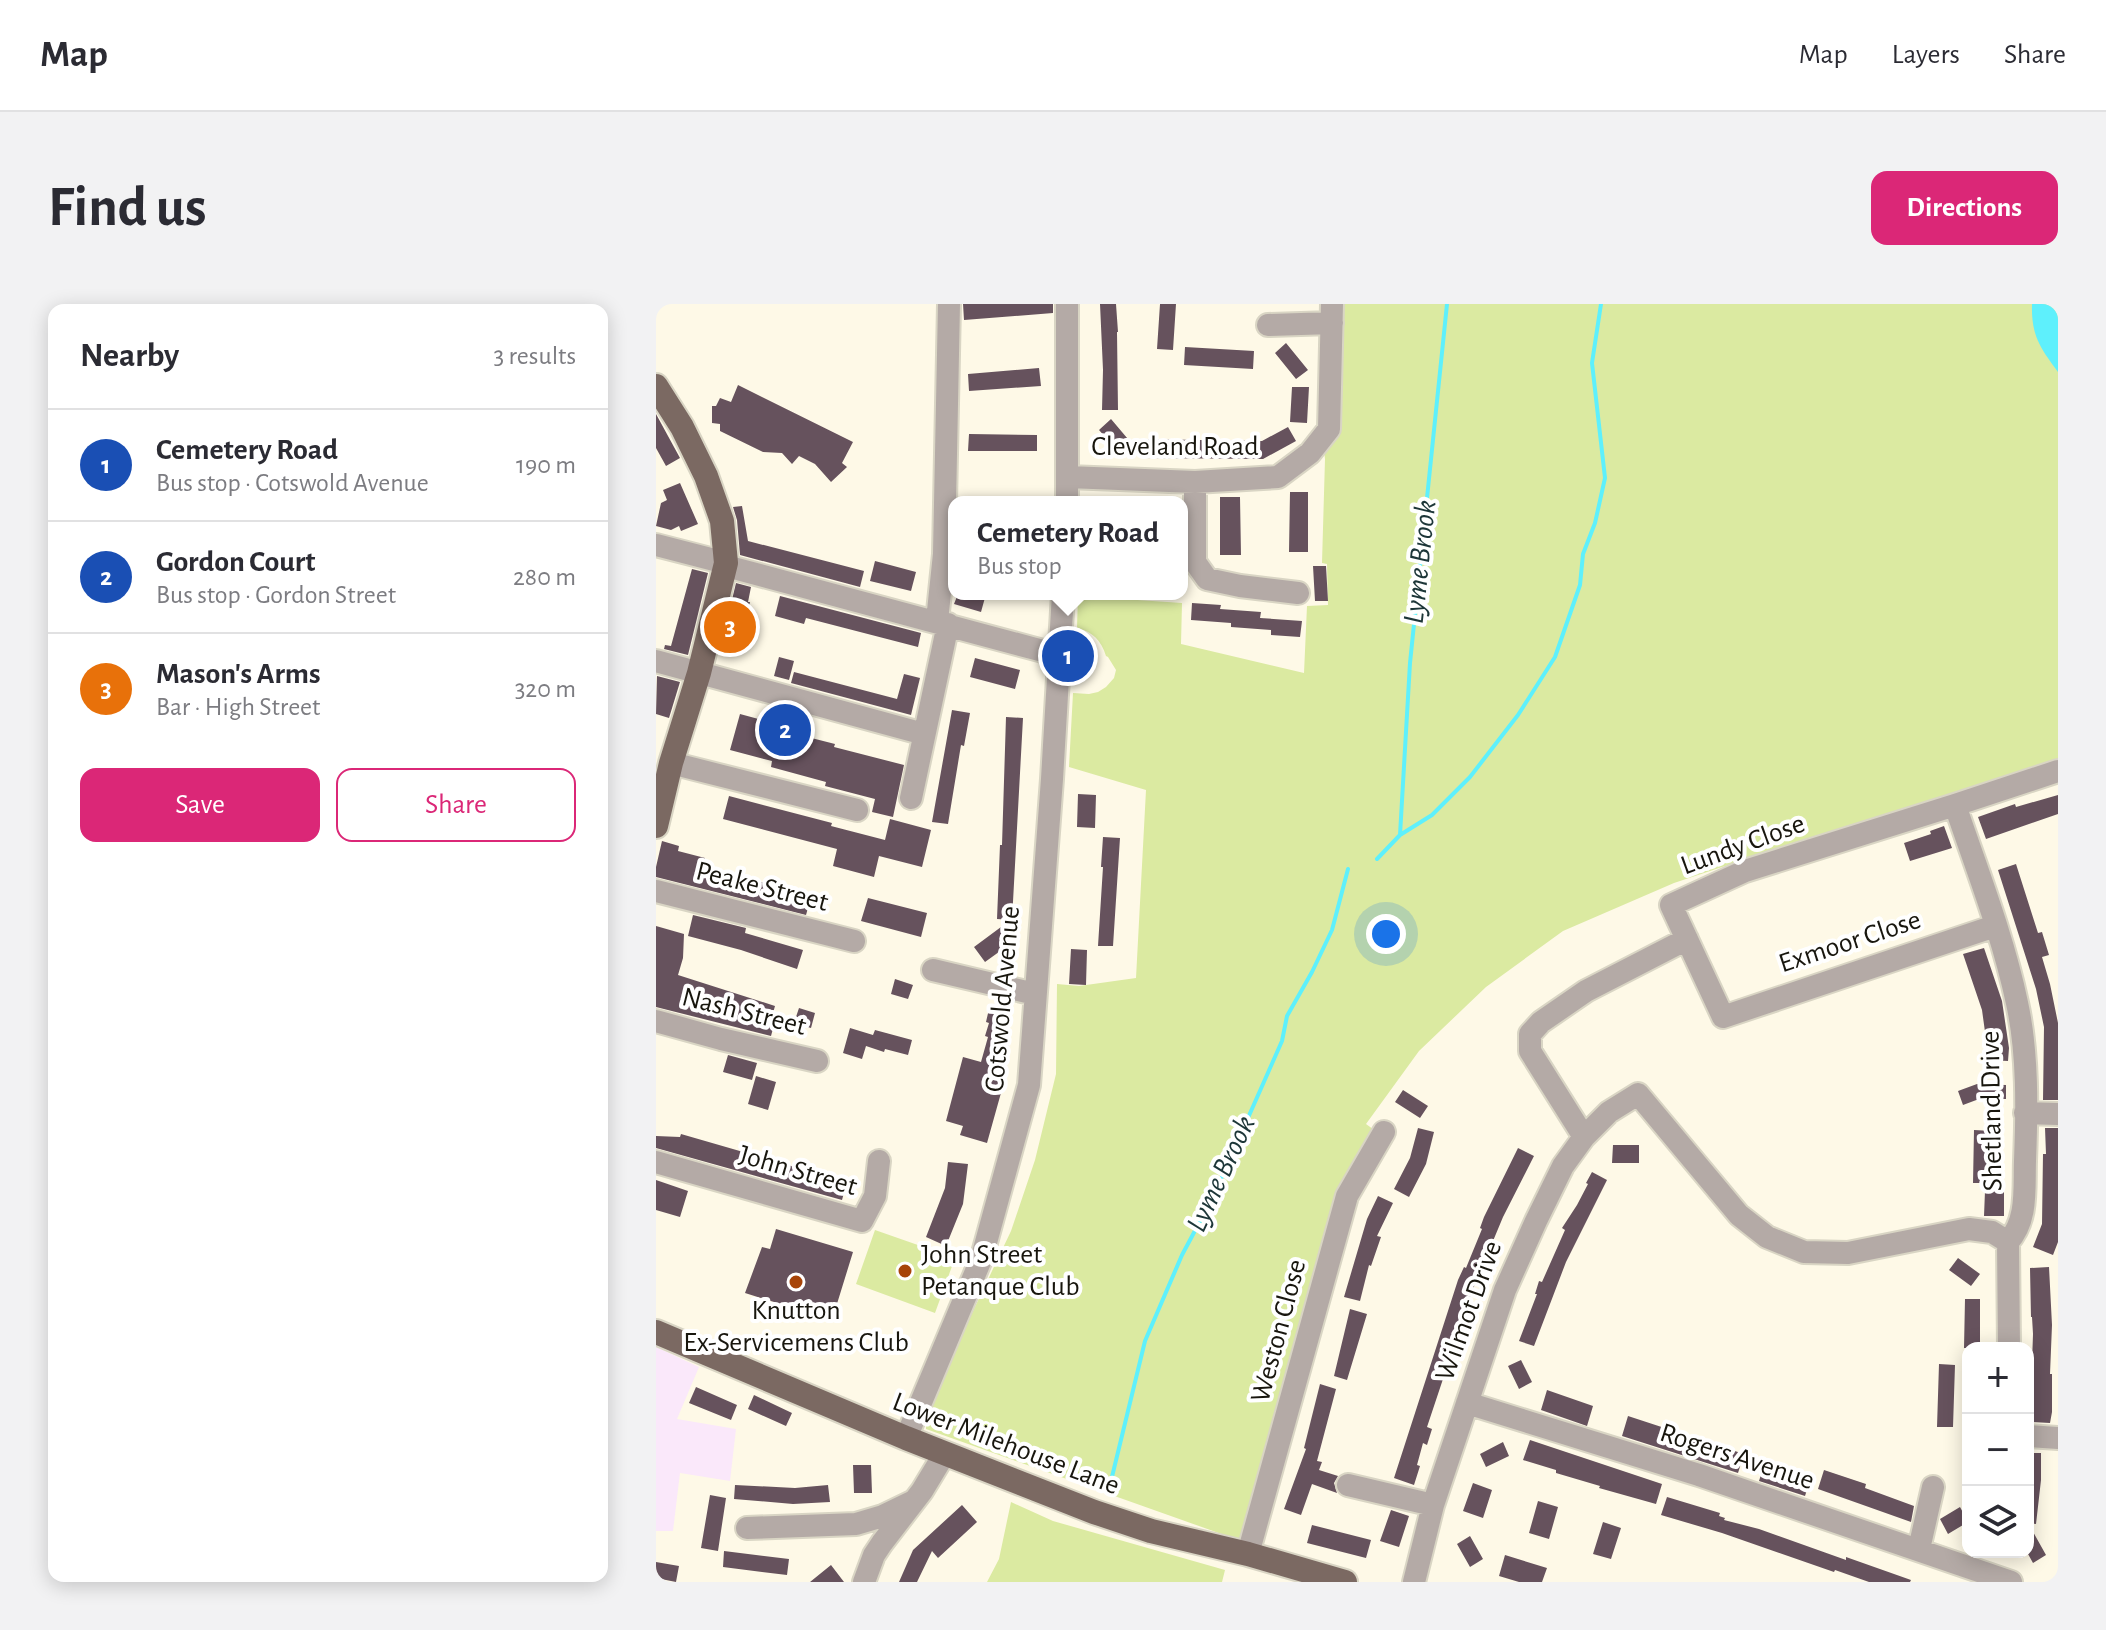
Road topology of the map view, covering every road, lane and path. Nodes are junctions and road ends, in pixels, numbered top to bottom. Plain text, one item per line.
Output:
1 (949, 304) edge
2 (1067, 304) edge
3 (1332, 313) edge
4 (1268, 325) dead end
5 (656, 386) edge
6 (1068, 477) junction
7 (1195, 482) junction
8 (1067, 496) edge
9 (656, 545) edge
10 (726, 564) junction
11 (1298, 593) dead end
12 (1063, 600) edge
13 (942, 623) junction
14 (1058, 655) junction
15 (656, 661) edge
16 (699, 673) junction
17 (924, 734) junction
18 (671, 763) junction
19 (2058, 771) edge
20 (911, 798) dead end
21 (1955, 805) junction
22 (857, 810) dead end
23 (656, 826) edge
24 (656, 891) edge
25 (1995, 926) junction
26 (1687, 939) junction
27 (854, 941) dead end
28 (933, 970) dead end
29 (1035, 994) junction
30 (1723, 1017) joint
31 (656, 1021) edge
32 (817, 1061) dead end
33 (2025, 1113) junction
34 (2058, 1114) edge
35 (1384, 1132) dead end
36 (1584, 1137) junction
37 (879, 1161) dead end
38 (656, 1162) edge
39 (2008, 1242) junction
40 (656, 1332) edge
41 (2009, 1342) edge
42 (1467, 1403) junction
43 (2034, 1436) edge
44 (906, 1438) junction
45 (2058, 1438) edge
46 (945, 1453) junction
47 (1348, 1485) dead end
48 (1933, 1487) dead end
49 (912, 1502) junction
50 (1433, 1505) junction
51 (856, 1524) junction
52 (747, 1528) dead end
53 (1919, 1549) junction
54 (1248, 1554) junction
55 (874, 1555) junction
56 (1986, 1569) edge
57 (864, 1582) edge
58 (1345, 1582) edge
59 (1414, 1582) edge
60 (2011, 1582) edge

1 - 13 street
2 - 6 street
3 - 4 street
3 - 7 street, Cleveland Road
5 - 10 main road
6 - 7 street, Cleveland Road
6 - 8 street
7 - 11 street
9 - 10 street
10 - 13 street
10 - 16 main road
12 - 14 street, Cotswold Avenue
13 - 14 street
13 - 17 street
14 - 29 street, Cotswold Avenue
15 - 16 street
16 - 17 street
16 - 18 main road
17 - 20 street
18 - 22 street
18 - 23 main road
19 - 21 street
21 - 25 street, Shetland Drive
21 - 26 street, Lundy Close
24 - 27 street, Peake Street
25 - 30 street, Exmoor Close
25 - 33 street, Shetland Drive
26 - 30 street, Lundy Close
26 - 36 street
28 - 29 street
29 - 44 street, Cotswold Avenue
31 - 32 street, Nash Street
33 - 34 street
33 - 39 street, Shetland Drive
35 - 54 street, Weston Close
36 - 39 street, Wilmot Drive
36 - 42 street, Wilmot Drive
37 - 38 street, John Street
39 - 41 street
40 - 44 main road, Lower Milehouse Lane
42 - 50 street, Wilmot Drive
42 - 53 street, Rogers Avenue
43 - 45 street
44 - 46 main road, Lower Milehouse Lane
46 - 49 street
46 - 54 main road, Lower Milehouse Lane
47 - 50 street
48 - 53 street
49 - 51 street
49 - 55 street
50 - 59 street, Wilmot Drive
51 - 52 street
51 - 55 street
53 - 56 street, Rogers Avenue
54 - 58 main road, Lower Milehouse Lane
55 - 57 street
56 - 60 street, Rogers Avenue

